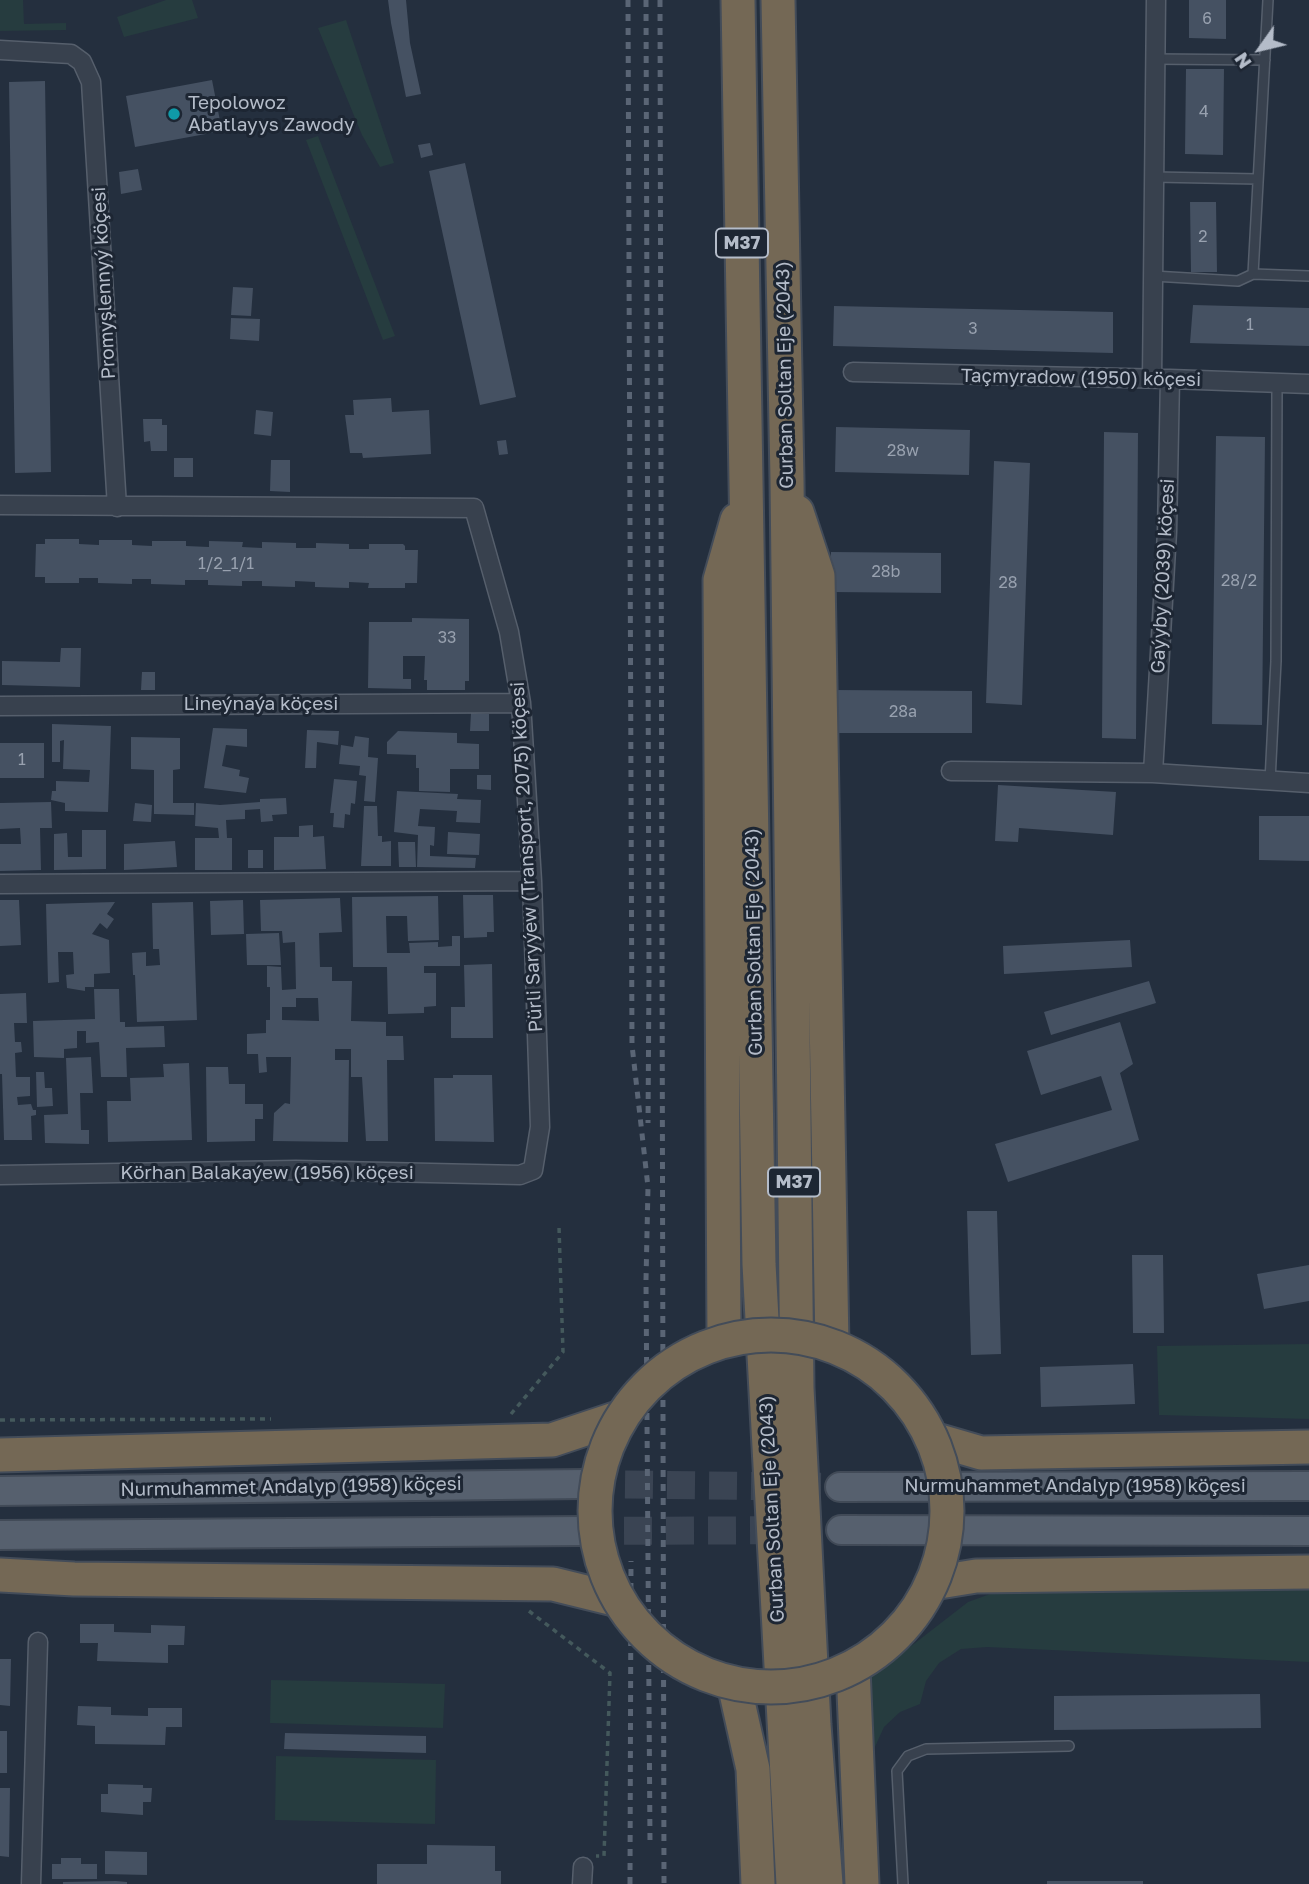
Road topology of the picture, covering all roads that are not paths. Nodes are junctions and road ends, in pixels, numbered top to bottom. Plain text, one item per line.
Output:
1 (738, 0) edge
2 (778, 0) edge
3 (1156, 0) edge
4 (1268, 0) edge
5 (0, 50) edge
6 (1155, 59) junction
7 (1265, 60) junction
8 (1154, 177) junction
9 (1258, 179) junction
10 (1253, 274) junction
11 (1309, 275) edge
12 (1153, 276) junction
13 (853, 372) dead end
14 (1161, 378) junction
15 (1277, 383) junction
16 (1309, 384) edge
17 (787, 480) junction
18 (746, 487) junction
19 (0, 505) edge
20 (117, 507) junction
21 (521, 703) junction
22 (0, 706) edge
23 (951, 771) dead end
24 (1153, 773) junction
25 (1270, 781) junction
26 (1309, 783) edge
27 (532, 881) junction
28 (0, 884) edge
29 (533, 1170) joint
30 (0, 1175) edge
31 (724, 1339) junction
32 (832, 1345) junction
33 (621, 1418) junction
34 (933, 1439) junction
35 (1309, 1447) edge
36 (0, 1455) edge
37 (583, 1483) tunnel mouth
38 (1309, 1486) edge
39 (840, 1487) tunnel mouth
40 (0, 1491) edge
41 (841, 1530) tunnel mouth
42 (582, 1531) tunnel mouth
43 (1309, 1531) edge
44 (0, 1535) edge
45 (1309, 1572) edge
46 (0, 1575) edge
47 (933, 1583) junction
48 (618, 1600) junction
49 (38, 1642) dead end
50 (853, 1668) junction
51 (734, 1684) junction
52 (1069, 1746) dead end
53 (31, 1884) edge
54 (758, 1884) edge
55 (793, 1884) edge
56 (826, 1884) edge
57 (862, 1884) edge
58 (903, 1884) edge

1 - 18 highway, Gurban Soltan Eje (2043) / M37
2 - 17 highway, Gurban Soltan Eje (2043) / M37
3 - 6 street, Gaýyby (2039) köçesi
4 - 7 lane
5 - 20 street, Promyşlennyý köçesi
6 - 7 lane
6 - 8 street, Gaýyby (2039) köçesi
7 - 9 lane
8 - 9 lane
8 - 12 street, Gaýyby (2039) köçesi
9 - 10 lane
10 - 11 lane
10 - 12 lane
12 - 14 street, Gaýyby (2039) köçesi
13 - 14 street, Taçmyradow (1950) köçesi
14 - 15 street, Taçmyradow (1950) köçesi
14 - 24 street, Gaýyby (2039) köçesi
15 - 16 street, Taçmyradow (1950) köçesi
15 - 25 lane
17 - 32 highway
17 - 56 highway, Gurban Soltan Eje (2043) / M37
18 - 31 highway
18 - 55 highway, Gurban Soltan Eje (2043)
19 - 20 street
20 - 21 street, Pürli Saryýew (Transport, 2075) köçesi
21 - 22 street, Lineýnaýa köçesi
21 - 27 street, Pürli Saryýew (Transport, 2075) köçesi
23 - 24 street
24 - 25 street
25 - 26 street
27 - 28 street
27 - 29 street, Pürli Saryýew (Transport, 2075) köçesi
29 - 30 street, Körhan Balakaýew (1956) köçesi
31 - 32 highway, bridge
31 - 33 highway, bridge
32 - 34 highway, bridge
33 - 36 highway
33 - 48 highway, bridge
34 - 35 highway
34 - 47 highway, bridge
37 - 40 main road, Nurmuhammet Andalyp (1958) köçesi
38 - 39 main road, Nurmuhammet Andalyp (1958) köçesi
41 - 43 main road
42 - 44 main road
45 - 47 highway
46 - 48 highway
47 - 50 highway, bridge
48 - 51 highway, bridge
49 - 53 street
50 - 51 highway, bridge
50 - 57 highway
51 - 54 highway
52 - 58 lane

